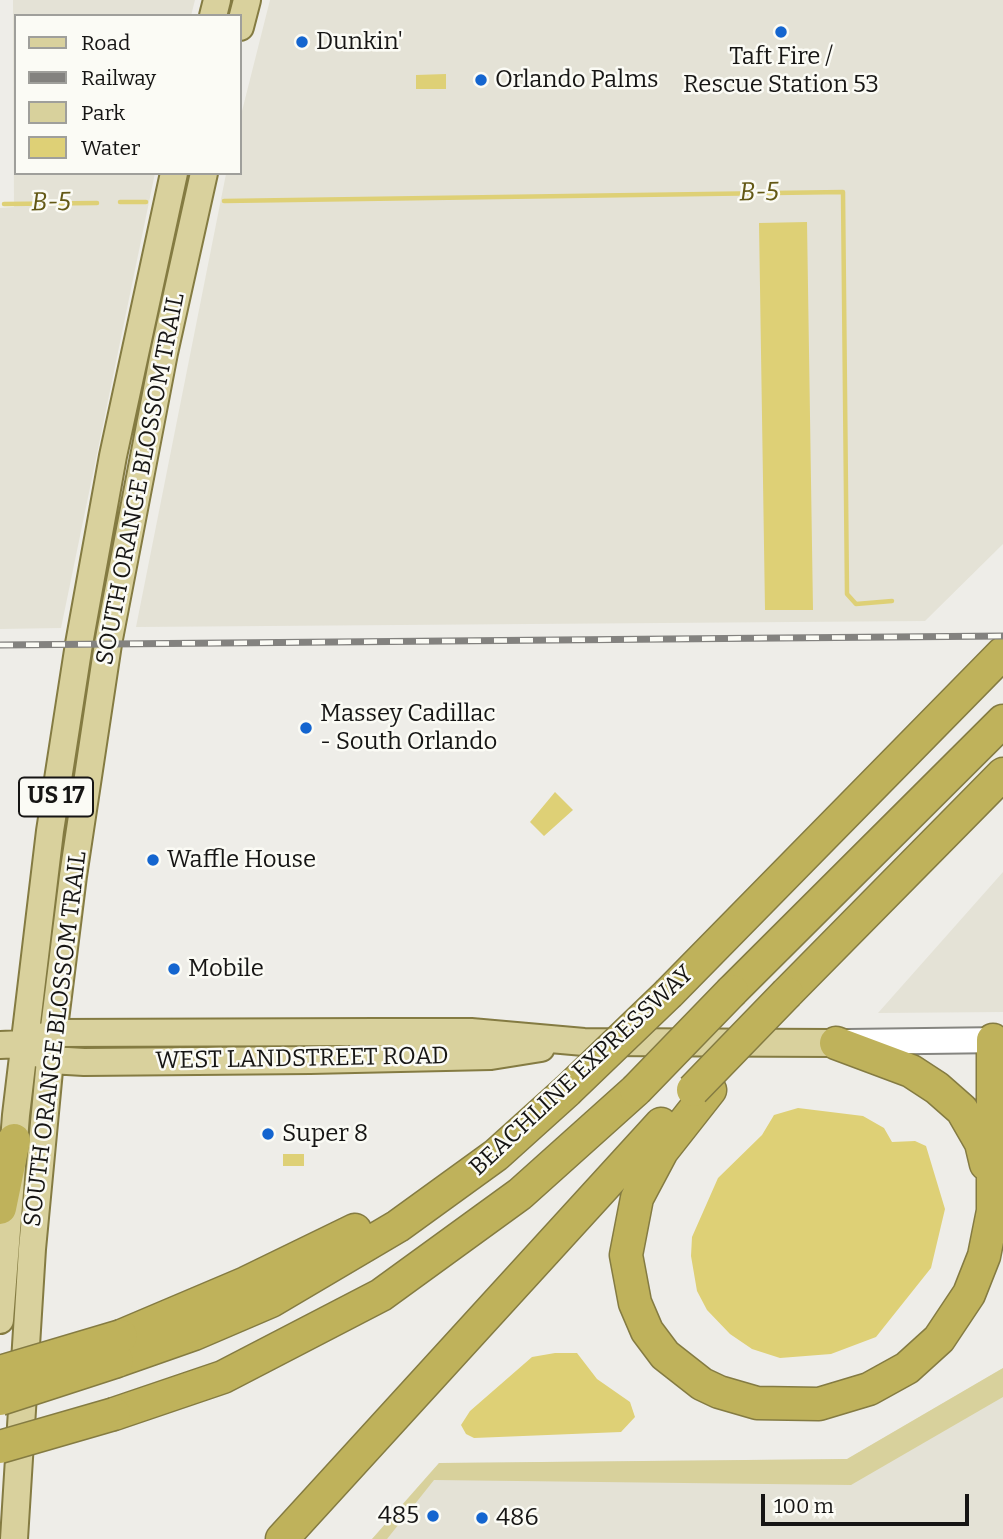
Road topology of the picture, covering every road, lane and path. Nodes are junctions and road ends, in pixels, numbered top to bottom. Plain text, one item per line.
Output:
1 (247, 0) edge
2 (242, 19) edge
3 (174, 175) edge
4 (204, 175) edge
5 (113, 456) junction
6 (131, 522) junction
7 (996, 660) edge
8 (1003, 721) edge
9 (1003, 774) edge
10 (53, 1033) junction
11 (998, 1041) edge
12 (584, 1042) junction
13 (835, 1042) junction
14 (12, 1044) edge
15 (50, 1060) junction
16 (701, 1090) junction
17 (14, 1140) junction
18 (0, 1208) edge
19 (993, 1211) junction
20 (0, 1320) edge
21 (119, 1349) junction
22 (0, 1372) edge
23 (0, 1399) edge
24 (0, 1447) edge
25 (14, 1539) edge
26 (282, 1539) edge

1 - 2 main road
3 - 5 main road, SOUTH ORANGE BLOSSOM TRAIL / US 17
4 - 6 main road, SOUTH ORANGE BLOSSOM TRAIL / US 17
5 - 6 main road
5 - 14 main road, SOUTH ORANGE BLOSSOM TRAIL / US 17
6 - 10 main road, SOUTH ORANGE BLOSSOM TRAIL / US 17
7 - 21 highway, BEACHLINE EXPRESSWAY, bridge
8 - 24 highway, BEACHLINE EXPRESSWAY, bridge
9 - 16 highway, bridge
10 - 12 main road, WEST LANDSTREET ROAD
10 - 14 main road, WEST LANDSTREET ROAD
10 - 15 main road, SOUTH ORANGE BLOSSOM TRAIL / US 17
11 - 13 main road, WEST LANDSTREET ROAD
11 - 19 highway
12 - 13 main road, WEST LANDSTREET ROAD
12 - 15 main road, WEST LANDSTREET ROAD
13 - 19 highway
14 - 15 main road
14 - 17 main road, SOUTH ORANGE BLOSSOM TRAIL / US 17
15 - 25 main road, SOUTH ORANGE BLOSSOM TRAIL / US 17
16 - 19 highway
16 - 26 highway
17 - 18 highway
17 - 20 main road, SOUTH ORANGE BLOSSOM TRAIL / US 17
21 - 22 highway, bridge
21 - 23 highway, BEACHLINE EXPRESSWAY, bridge

